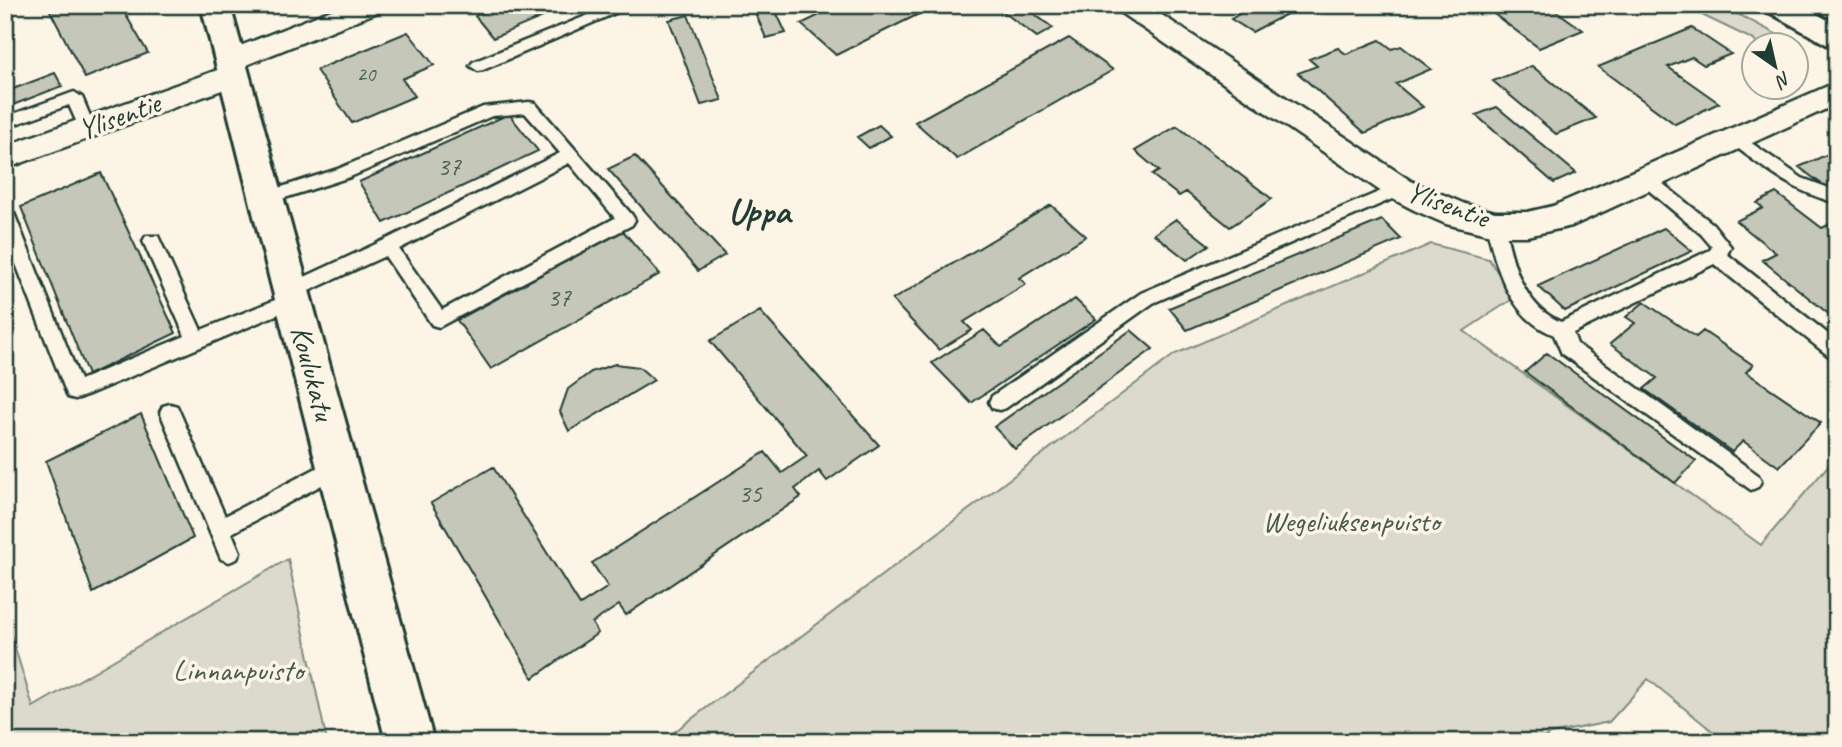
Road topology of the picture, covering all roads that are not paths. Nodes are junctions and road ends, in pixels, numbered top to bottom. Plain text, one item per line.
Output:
1 (215, 5) edge
2 (370, 5) edge
3 (627, 5) edge
4 (1128, 5) edge
5 (1777, 5) edge
6 (1837, 37) edge
7 (478, 66) dead end
8 (232, 68) junction
9 (1837, 92) edge
10 (5, 123) edge
11 (87, 128) junction
12 (1737, 139) junction
13 (571, 155) junction
14 (5, 159) edge
15 (1646, 179) junction
16 (1400, 189) junction
17 (1837, 197) edge
18 (266, 198) junction
19 (5, 213) edge
20 (1495, 224) junction
21 (152, 241) dead end
22 (388, 246) junction
23 (1716, 255) junction
24 (292, 296) junction
25 (1562, 330) junction
26 (195, 340) junction
27 (1837, 352) edge
28 (999, 402) dead end
29 (170, 412) dead end
30 (337, 467) junction
31 (1751, 481) dead end
32 (220, 529) junction
33 (229, 552) dead end
34 (410, 742) edge

1 - 8 street, Koulukatu
2 - 8 street, Ylisentie
3 - 7 lane
4 - 16 street, Ylisentie
5 - 6 street
8 - 11 street, Ylisentie
8 - 18 street, Koulukatu
9 - 12 street, Ylisentie
10 - 11 lane
11 - 14 street, Ylisentie
12 - 15 street, Ylisentie
12 - 17 lane
13 - 18 lane
13 - 22 lane
13 - 22 lane
15 - 20 street, Ylisentie
15 - 23 lane
16 - 20 street, Ylisentie
16 - 28 lane
18 - 24 street, Koulukatu
19 - 26 lane
20 - 25 lane
21 - 26 lane
22 - 24 lane
23 - 25 lane
23 - 27 lane
24 - 26 lane
24 - 30 street, Koulukatu
25 - 31 lane
29 - 32 lane
30 - 32 lane
30 - 34 street, Koulukatu
32 - 33 lane

